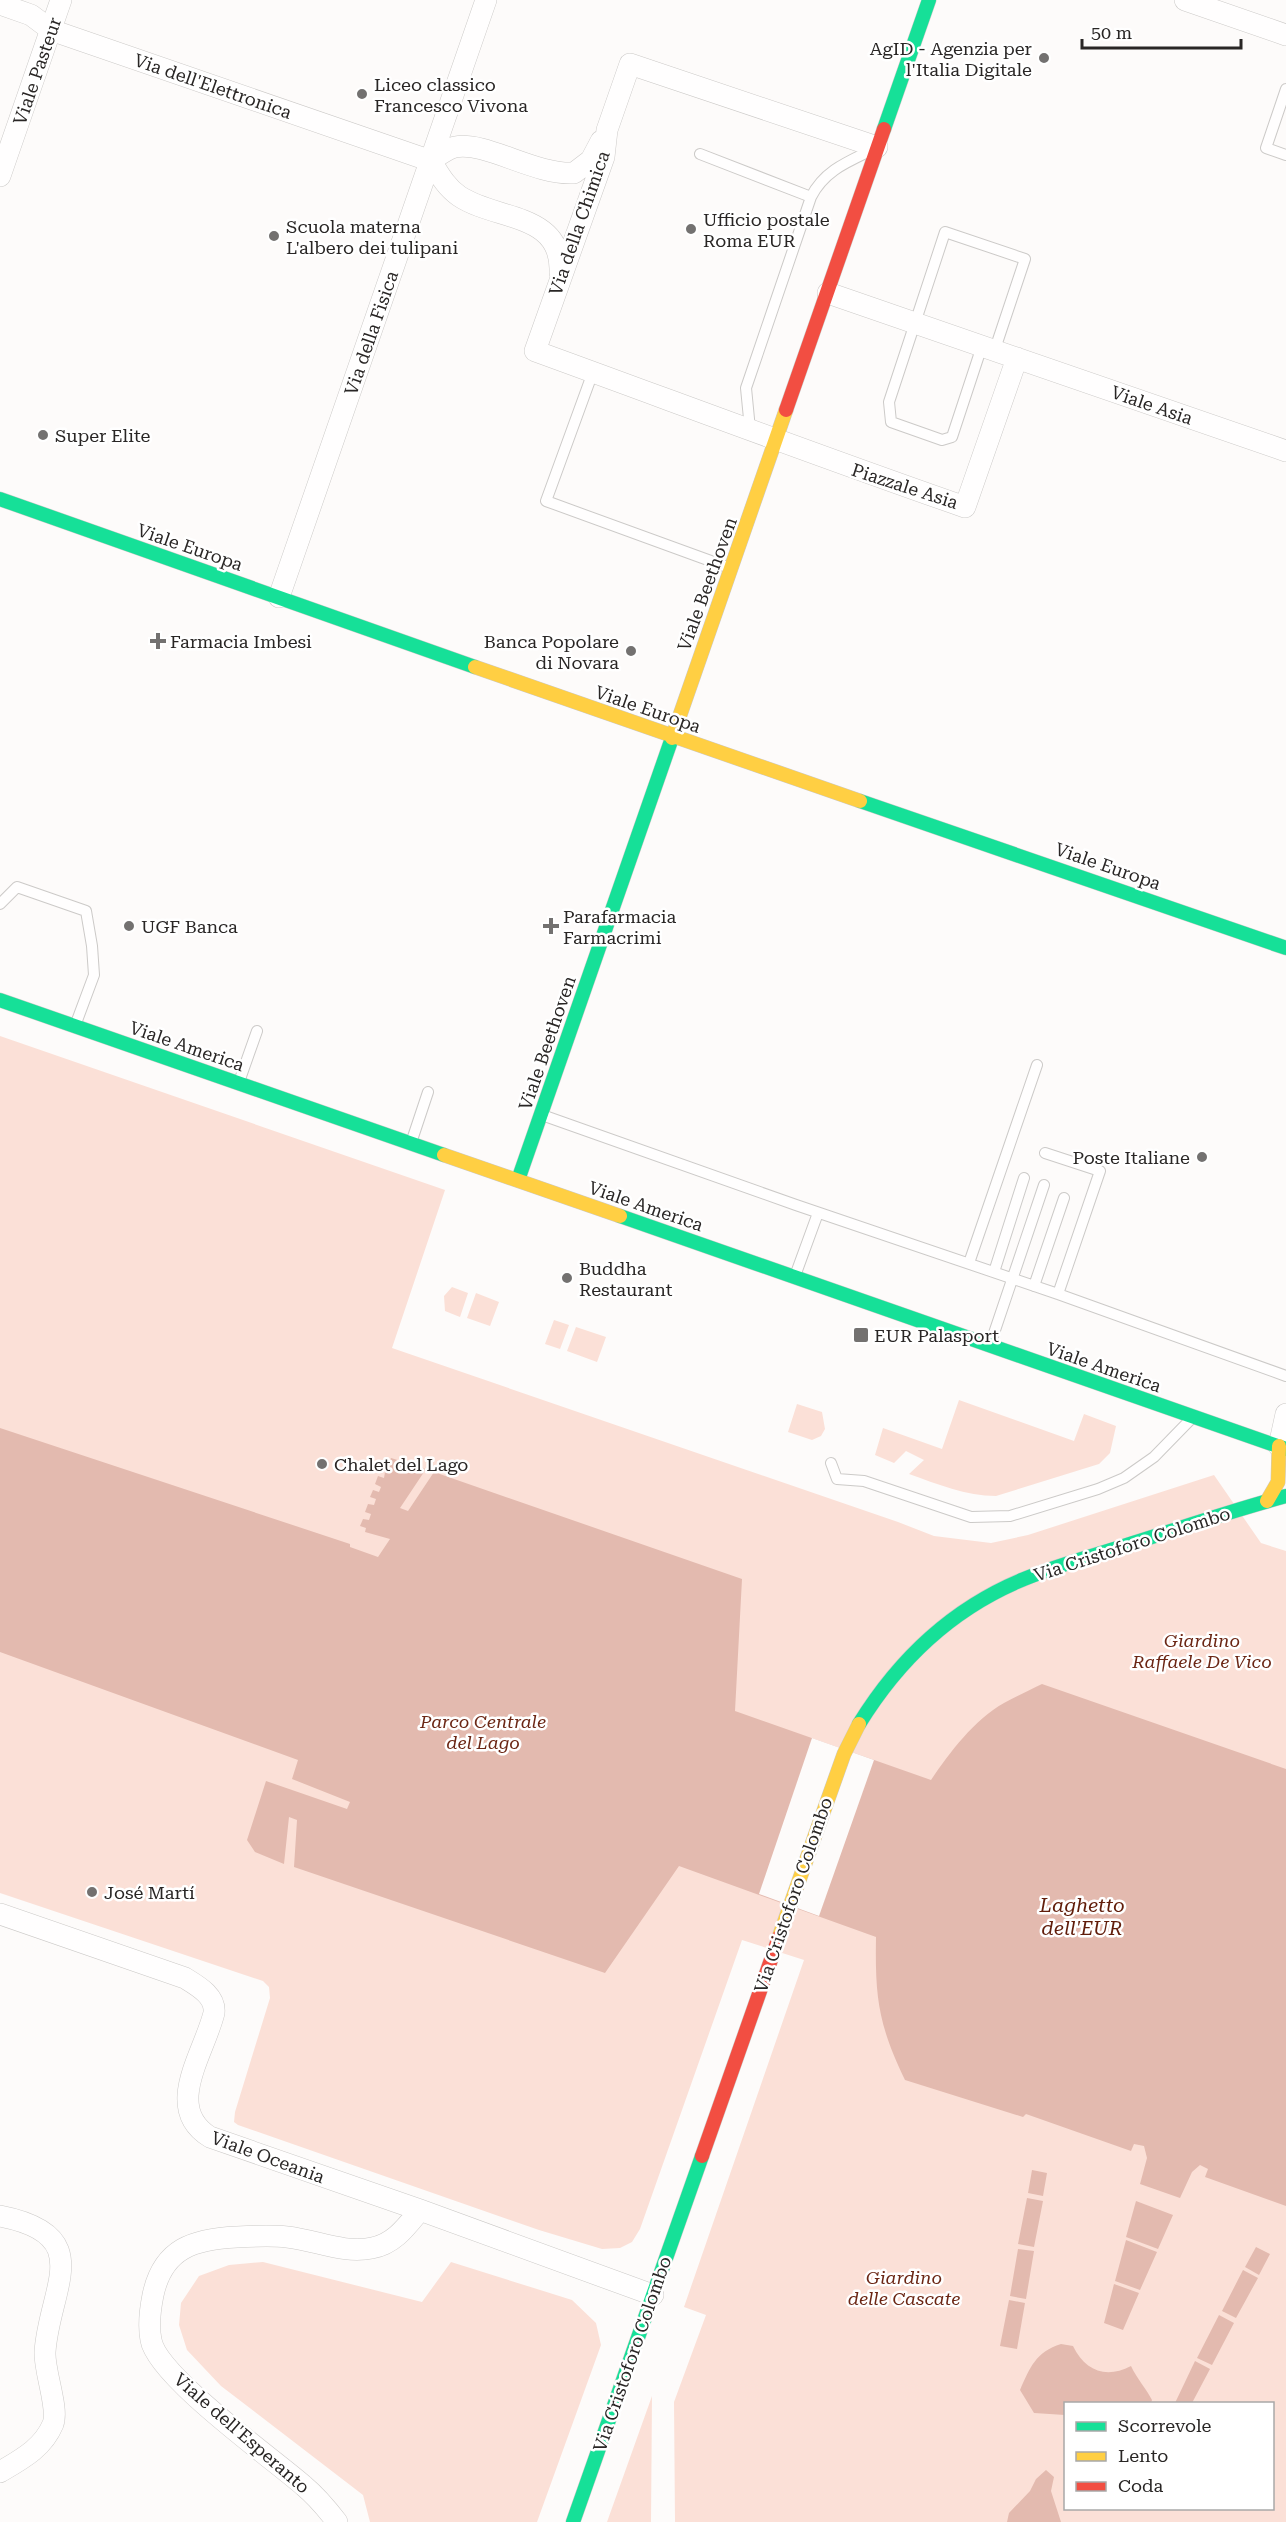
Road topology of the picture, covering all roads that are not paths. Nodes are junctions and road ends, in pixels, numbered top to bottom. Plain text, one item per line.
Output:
1 (62, 0) edge
2 (486, 0) edge
3 (929, 0) edge
4 (1185, 0) edge
5 (0, 4) edge
6 (51, 30) junction
7 (1286, 35) edge
8 (1286, 89) edge
9 (607, 130) junction
10 (878, 147) junction
11 (700, 154) dead end
12 (1286, 155) edge
13 (430, 161) junction
14 (0, 176) edge
15 (811, 197) junction
16 (560, 279) junction
17 (828, 293) junction
18 (915, 322) junction
19 (988, 349) junction
20 (1017, 358) junction
21 (593, 372) junction
22 (750, 429) junction
23 (777, 441) junction
24 (1286, 451) edge
25 (0, 499) edge
26 (731, 568) junction
27 (279, 597) junction
28 (673, 736) junction
29 (0, 904) edge
30 (1286, 948) edge
31 (0, 1000) edge
32 (75, 1026) junction
33 (257, 1031) dead end
34 (1037, 1065) dead end
35 (239, 1083) junction
36 (428, 1092) dead end
37 (541, 1115) junction
38 (411, 1143) junction
39 (1045, 1153) dead end
40 (1024, 1178) dead end
41 (518, 1180) junction
42 (1044, 1185) dead end
43 (1064, 1198) dead end
44 (818, 1213) junction
45 (969, 1263) junction
46 (994, 1272) junction
47 (795, 1277) junction
48 (1013, 1279) junction
49 (1034, 1286) junction
50 (1058, 1294) junction
51 (990, 1345) junction
52 (1286, 1376) edge
53 (1286, 1414) edge
54 (1193, 1417) junction
55 (1283, 1448) edge
56 (831, 1463) dead end
57 (1286, 1496) edge
58 (1268, 1501) junction
59 (0, 1914) edge
60 (420, 2210) junction
61 (0, 2216) edge
62 (652, 2295) junction
63 (0, 2472) edge
64 (338, 2522) edge
65 (573, 2522) edge

1 - 6 street, Viale Pasteur
2 - 13 street, Via della Fisica
3 - 10 street, Viale Beethoven
4 - 7 street
5 - 6 street, Via dell'Elettronica
6 - 13 street, Via dell'Elettronica
6 - 14 street, Viale Pasteur
8 - 12 lane
9 - 10 street, Via della Chimica
9 - 13 street
9 - 16 street, Via della Chimica
10 - 15 lane
10 - 17 street, Viale Beethoven
11 - 15 lane
13 - 16 street
13 - 27 street, Via della Fisica
15 - 22 lane
16 - 21 street, Via della Chimica
17 - 18 street
17 - 23 street, Viale Beethoven
18 - 19 street
18 - 19 lane
18 - 19 lane
19 - 20 street
20 - 23 street, Piazzale Asia
20 - 24 street, Viale Asia
21 - 22 street, Via della Chimica
21 - 26 lane
22 - 23 street, Via della Chimica
23 - 26 street, Viale Beethoven
25 - 27 street, Viale Europa
26 - 28 street, Viale Beethoven
27 - 28 street, Viale Europa
28 - 30 street, Viale Europa
28 - 37 street, Viale Beethoven
29 - 32 lane
31 - 32 street, Viale America
32 - 35 street, Viale America
33 - 35 lane
34 - 45 lane
35 - 38 street, Viale America
36 - 38 lane
37 - 41 street, Viale Beethoven
37 - 44 lane
38 - 41 street, Viale America
39 - 50 lane
40 - 46 lane
41 - 47 street, Viale America
42 - 48 lane
43 - 49 lane
44 - 45 lane
44 - 47 lane
45 - 46 lane
46 - 48 lane
47 - 51 street, Viale America
48 - 49 lane
48 - 51 lane
49 - 50 lane
50 - 52 lane
51 - 54 street, Viale America
53 - 55 street
54 - 55 street, Viale America
54 - 56 lane
55 - 58 street
57 - 58 street, Via Cristoforo Colombo
58 - 62 street, Via Cristoforo Colombo
59 - 60 street, Viale Oceania
60 - 62 street, Viale Oceania
60 - 64 street, Viale dell'Esperanto
61 - 63 street
62 - 65 street, Via Cristoforo Colombo

